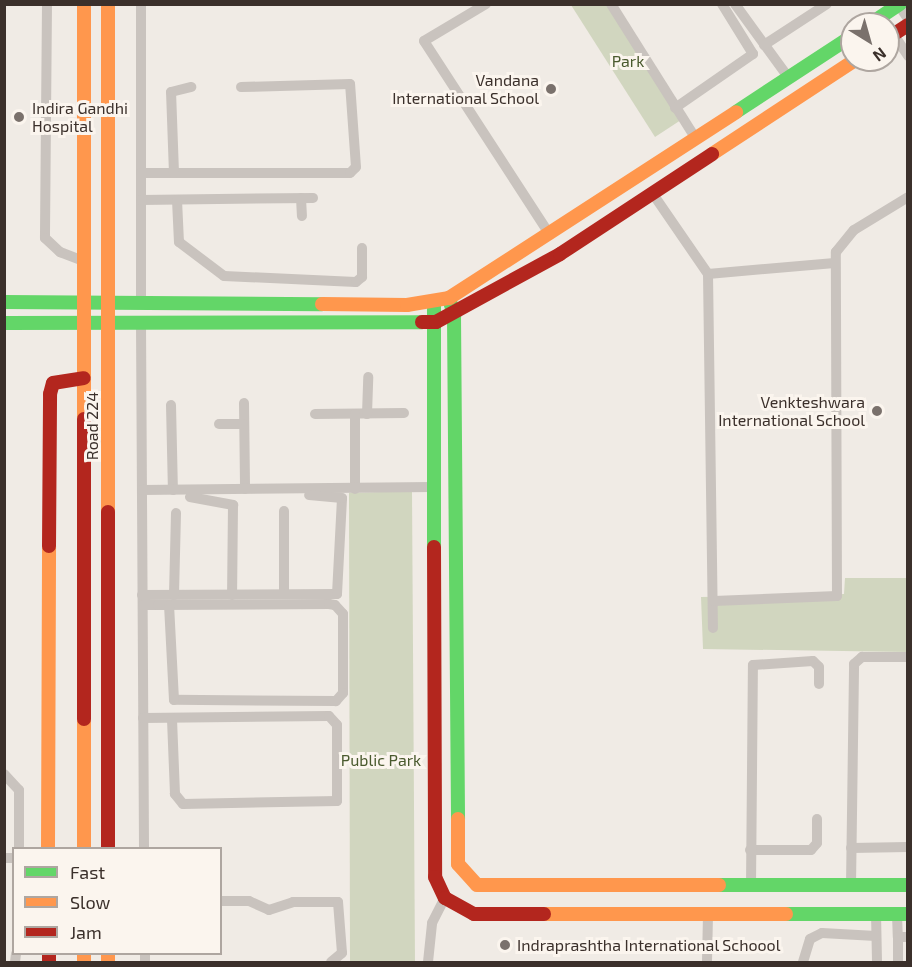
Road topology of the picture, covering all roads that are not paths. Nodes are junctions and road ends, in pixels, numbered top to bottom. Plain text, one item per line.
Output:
1 (47, 4) edge
2 (84, 4) edge
3 (108, 4) edge
4 (141, 4) edge
5 (486, 4) edge
6 (611, 4) edge
7 (722, 4) edge
8 (735, 4) edge
9 (827, 4) edge
10 (899, 5) edge
11 (908, 19) edge
12 (840, 44) edge
13 (765, 45) junction
14 (840, 70) edge
15 (789, 77) junction
16 (191, 87) dead end
17 (241, 87) dead end
18 (675, 108) junction
19 (696, 139) junction
20 (141, 173) junction
21 (174, 173) junction
22 (653, 194) junction
23 (908, 197) edge
24 (302, 198) junction
25 (314, 198) dead end
26 (141, 200) junction
27 (177, 200) junction
28 (302, 216) dead end
29 (550, 235) junction
30 (362, 248) dead end
31 (84, 261) junction
32 (835, 263) junction
33 (708, 274) junction
34 (449, 298) junction
35 (4, 302) edge
36 (84, 302) junction
37 (109, 302) junction
38 (141, 302) junction
39 (434, 302) junction
40 (454, 316) junction
41 (436, 322) junction
42 (4, 323) edge
43 (84, 323) junction
44 (109, 323) junction
45 (141, 324) junction
46 (368, 377) dead end
47 (84, 378) junction
48 (244, 403) dead end
49 (171, 405) dead end
50 (404, 413) dead end
51 (315, 414) dead end
52 (355, 414) junction
53 (367, 414) junction
54 (219, 424) dead end
55 (243, 424) junction
56 (432, 487) junction
57 (245, 489) junction
58 (355, 489) junction
59 (142, 490) junction
60 (173, 490) junction
61 (309, 495) dead end
62 (189, 497) dead end
63 (284, 511) dead end
64 (176, 513) dead end
65 (284, 594) junction
66 (232, 595) junction
67 (143, 600) junction
68 (172, 600) junction
69 (714, 601) junction
70 (713, 628) dead end
71 (908, 657) edge
72 (819, 684) dead end
73 (143, 718) junction
74 (172, 718) junction
75 (4, 774) edge
76 (818, 819) dead end
77 (19, 847) edge
78 (48, 847) edge
79 (84, 847) edge
80 (108, 847) edge
81 (144, 847) edge
82 (908, 847) edge
83 (851, 848) junction
84 (750, 850) junction
85 (851, 885) junction
86 (908, 885) edge
87 (751, 886) junction
88 (445, 898) junction
89 (222, 901) edge
90 (708, 914) junction
91 (876, 914) junction
92 (902, 914) edge
93 (876, 936) junction
94 (903, 937) edge
95 (331, 963) edge
96 (428, 963) edge
97 (707, 963) edge
98 (803, 963) edge
99 (877, 963) edge
100 (898, 963) edge

1 - 31 street
2 - 31 street, Road 224
3 - 37 street, Road 224
4 - 20 street
5 - 29 street
6 - 18 street
7 - 18 street
8 - 13 street
9 - 13 street
10 - 11 street
12 - 15 street
13 - 15 street
14 - 22 street
15 - 19 street
16 - 21 street
17 - 21 street
18 - 19 street
19 - 29 street
20 - 21 street
20 - 26 street
22 - 33 street
22 - 40 street
23 - 32 street
24 - 25 street
24 - 27 street
24 - 28 street
26 - 27 street
26 - 38 street
27 - 30 street
29 - 34 street
31 - 36 street, Road 224
32 - 33 street
32 - 69 street
33 - 69 street
34 - 39 street
34 - 40 street
35 - 36 street
36 - 37 street
36 - 43 street, Road 224
37 - 38 street
37 - 44 street, Road 224
38 - 39 street
39 - 41 street
40 - 41 street
40 - 87 street
41 - 45 street
41 - 56 street
42 - 43 street
43 - 44 street
43 - 47 street, Road 224
44 - 45 street
44 - 80 street, Road 224
45 - 59 street
46 - 53 street
47 - 78 street
47 - 79 street, Road 224
48 - 55 street
49 - 60 street
50 - 53 street
51 - 52 street
52 - 53 street
52 - 58 street
54 - 55 street
55 - 57 street
56 - 58 street
56 - 88 street
57 - 58 street
57 - 60 street
59 - 60 street
59 - 67 street
61 - 65 street
62 - 66 street
63 - 65 street
64 - 68 street
65 - 66 street
66 - 68 street
67 - 68 street
67 - 73 street
68 - 68 street
69 - 70 street
71 - 83 street
72 - 84 street
73 - 74 street
73 - 81 street
74 - 74 street
75 - 77 street
76 - 84 street
82 - 83 street
83 - 85 street
84 - 87 street
85 - 86 street
85 - 87 street
88 - 90 street
88 - 96 street
89 - 95 street
90 - 91 street
90 - 97 street
91 - 92 street
91 - 93 street
92 - 94 street
93 - 98 street
93 - 99 street
94 - 100 street

